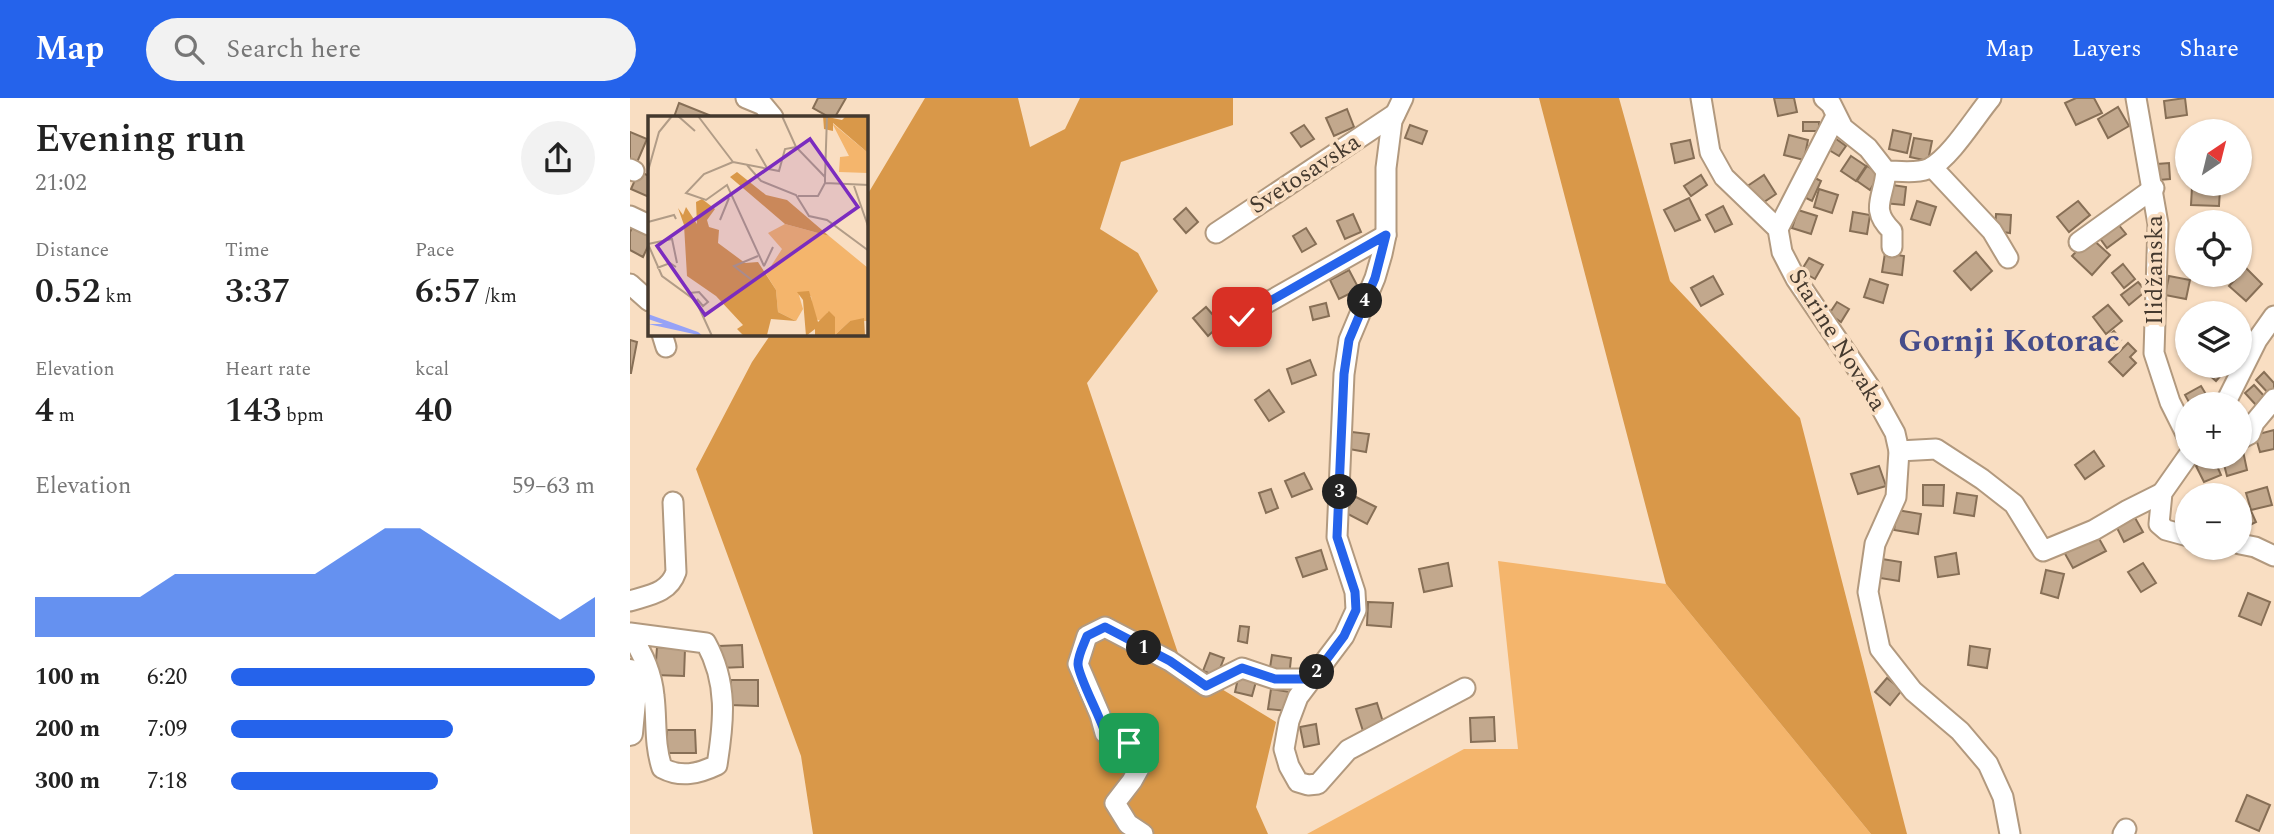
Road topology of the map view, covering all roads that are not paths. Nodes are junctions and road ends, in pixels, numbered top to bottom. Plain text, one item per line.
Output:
1 (746, 98) edge
2 (1701, 98) edge
3 (1824, 98) edge
4 (1991, 98) edge
5 (2136, 98) edge
6 (1399, 106) edge
7 (772, 116) edge
8 (1836, 116) junction
9 (1932, 167) junction
10 (1886, 172) junction
11 (2154, 188) junction
12 (630, 216) edge
13 (648, 225) edge
14 (1777, 229) junction
15 (1216, 233) dead end
16 (1386, 235) junction
17 (2079, 242) dead end
18 (1892, 247) dead end
19 (2008, 258) dead end
20 (630, 284) edge
21 (648, 300) edge
22 (2274, 316) edge
23 (1242, 317) dead end
24 (2231, 392) edge
25 (2274, 399) edge
26 (2175, 412) edge
27 (2252, 427) edge
28 (1899, 451) junction
29 (2179, 469) edge
30 (2162, 494) junction
31 (673, 502) dead end
32 (2175, 532) edge
33 (2252, 546) edge
34 (2274, 556) edge
35 (630, 601) edge
36 (630, 634) edge
37 (630, 672) edge
38 (1312, 679) junction
39 (1465, 688) dead end
40 (630, 733) edge
41 (1143, 834) edge
42 (2010, 834) edge

1 - 7 street
2 - 14 street, Starine Novaka
3 - 8 street
4 - 9 street
5 - 11 street, Ilidžanska
6 - 15 street, Svetosavska
6 - 16 street, Svetosavska
8 - 10 street
8 - 14 street
9 - 10 street
9 - 19 street
10 - 18 street
11 - 17 street
11 - 26 street, Ilidžanska
12 - 13 street
14 - 28 street, Starine Novaka
16 - 23 street
16 - 38 street, Svetosavska
20 - 21 street
22 - 24 street
25 - 27 street
28 - 30 street
28 - 42 street, Starine Novaka
29 - 30 street
30 - 32 street
31 - 35 street
33 - 34 street
36 - 36 street
37 - 40 main road
38 - 39 street, Svetosavska
38 - 41 street

